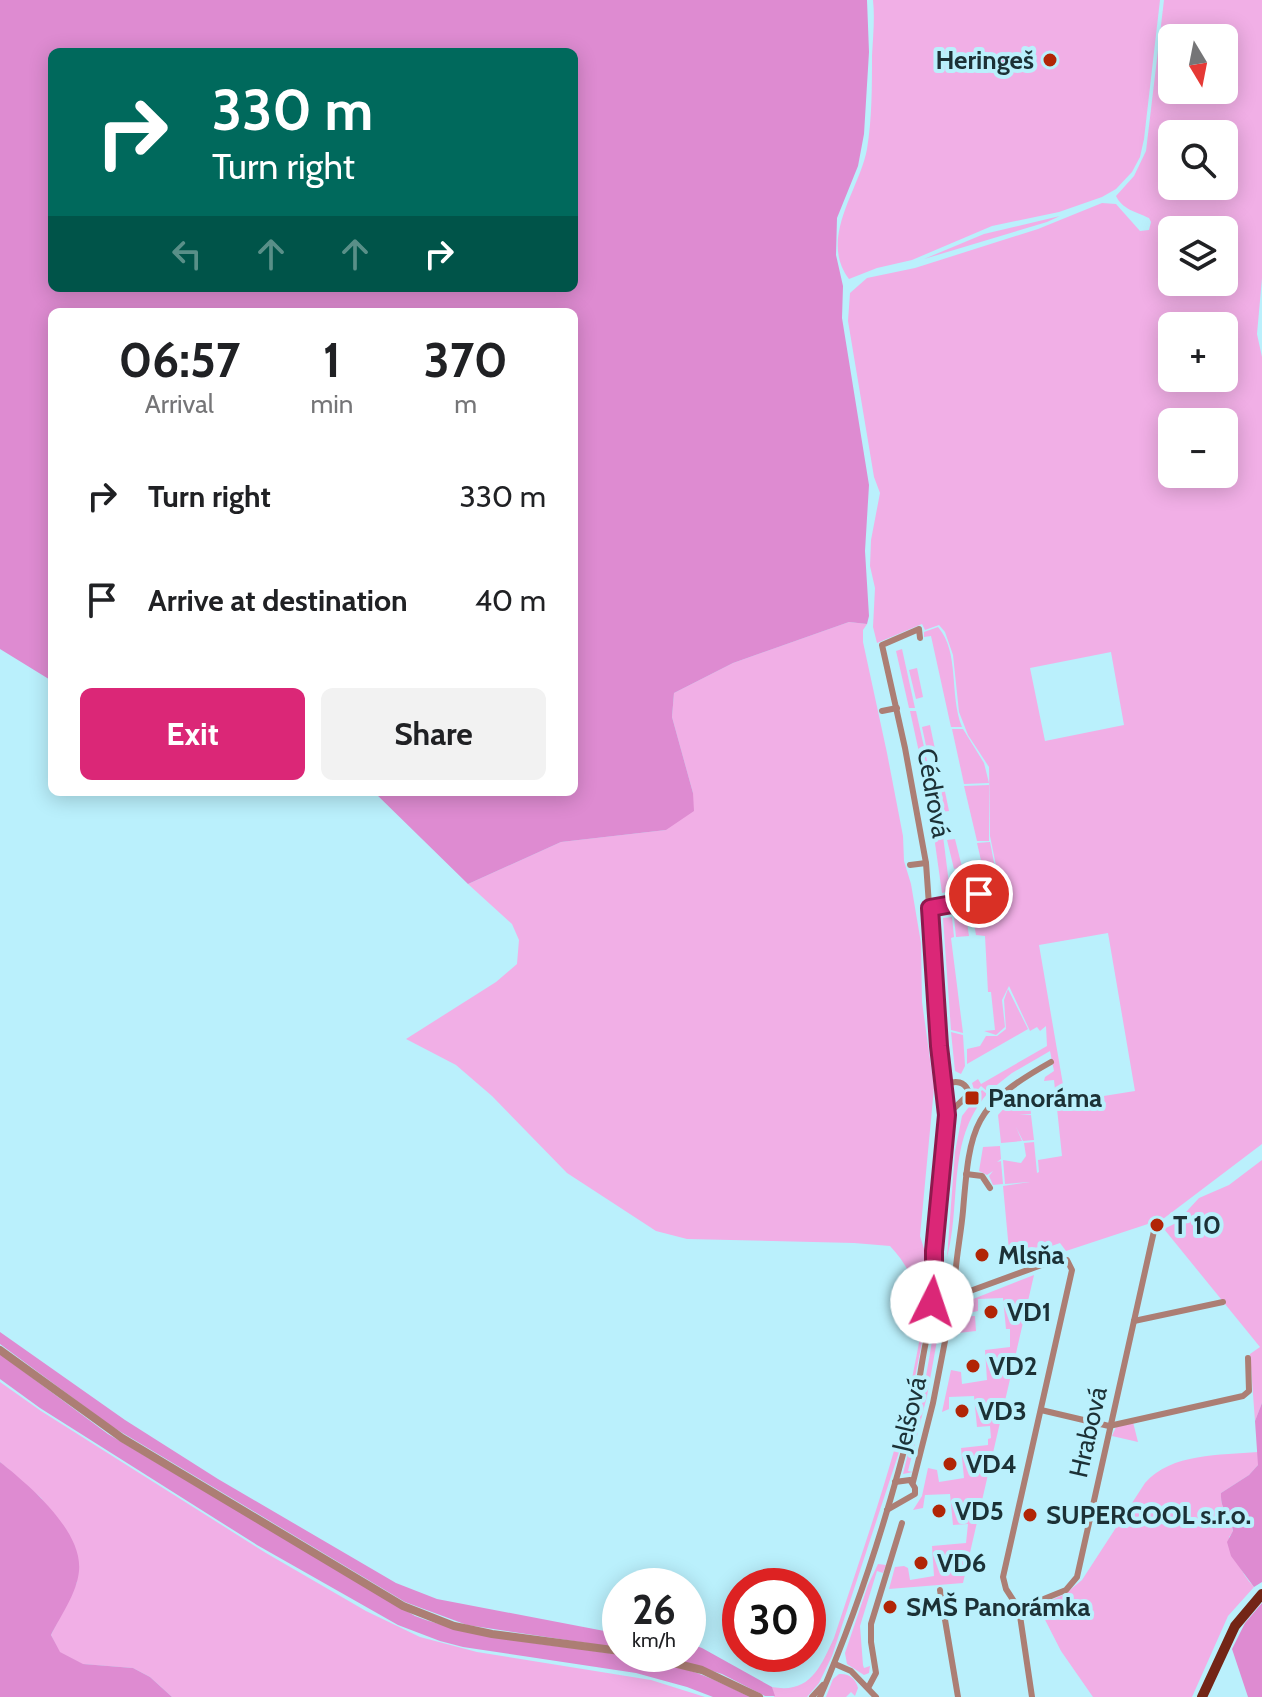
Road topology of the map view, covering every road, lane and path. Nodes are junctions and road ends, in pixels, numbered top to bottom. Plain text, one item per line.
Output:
1 (920, 638) dead end
2 (897, 708) junction
3 (882, 711) dead end
4 (926, 863) junction
5 (910, 865) dead end
6 (978, 893) dead end
7 (930, 908) junction
8 (1051, 1062) dead end
9 (946, 1093) junction
10 (947, 1115) junction
11 (966, 1174) junction
12 (990, 1188) dead end
13 (1154, 1231) dead end
14 (955, 1268) junction
15 (934, 1272) junction
16 (943, 1284) junction
17 (934, 1288) junction
18 (970, 1291) junction
19 (956, 1292) junction
20 (1223, 1302) dead end
21 (955, 1303) junction
22 (937, 1308) junction
23 (947, 1310) junction
24 (1134, 1321) junction
25 (0, 1350) edge
26 (1248, 1358) dead end
27 (1041, 1410) junction
28 (1109, 1426) junction
29 (895, 1482) junction
30 (913, 1482) junction
31 (887, 1510) junction
32 (902, 1523) dead end
33 (940, 1590) dead end
34 (1262, 1594) edge
35 (1019, 1609) junction
36 (602, 1648) edge
37 (835, 1664) junction
38 (706, 1672) edge
39 (826, 1683) junction
40 (868, 1688) junction
41 (759, 1697) edge
42 (812, 1697) edge
43 (820, 1697) edge
44 (876, 1697) edge
45 (958, 1697) edge
46 (1032, 1697) edge
47 (1202, 1697) edge

1 - 2 street, Cédrová
2 - 3 street
2 - 4 street, Cédrová
4 - 5 street
4 - 7 street, Cédrová
6 - 7 street
7 - 9 street, Cédrová
8 - 11 street
9 - 10 street, Cédrová
9 - 10 street, Cédrová
10 - 15 street, Cédrová
11 - 12 street
11 - 14 street
13 - 24 street, Hrabová
14 - 16 street
14 - 19 street
15 - 16 street
15 - 17 street, Cédrová
16 - 17 street
16 - 19 street
17 - 22 street
18 - 19 street
18 - 21 street
18 - 27 street
19 - 21 street
20 - 24 street
21 - 23 street
22 - 23 street
22 - 29 street, Jelšová
23 - 30 street, Jelšová
24 - 28 street, Hrabová
25 - 36 street
26 - 28 street
27 - 28 street
27 - 35 street
28 - 35 street, Hrabová
29 - 30 street, Jelšová
29 - 31 street, Jelšová
30 - 31 street, Jelšová
31 - 37 street, Jelšová
32 - 40 street
33 - 45 street
34 - 47 main road
35 - 46 street
37 - 39 street, Jelšová
37 - 40 street
38 - 41 street
39 - 42 street
39 - 43 street, Jelšová
40 - 44 street

